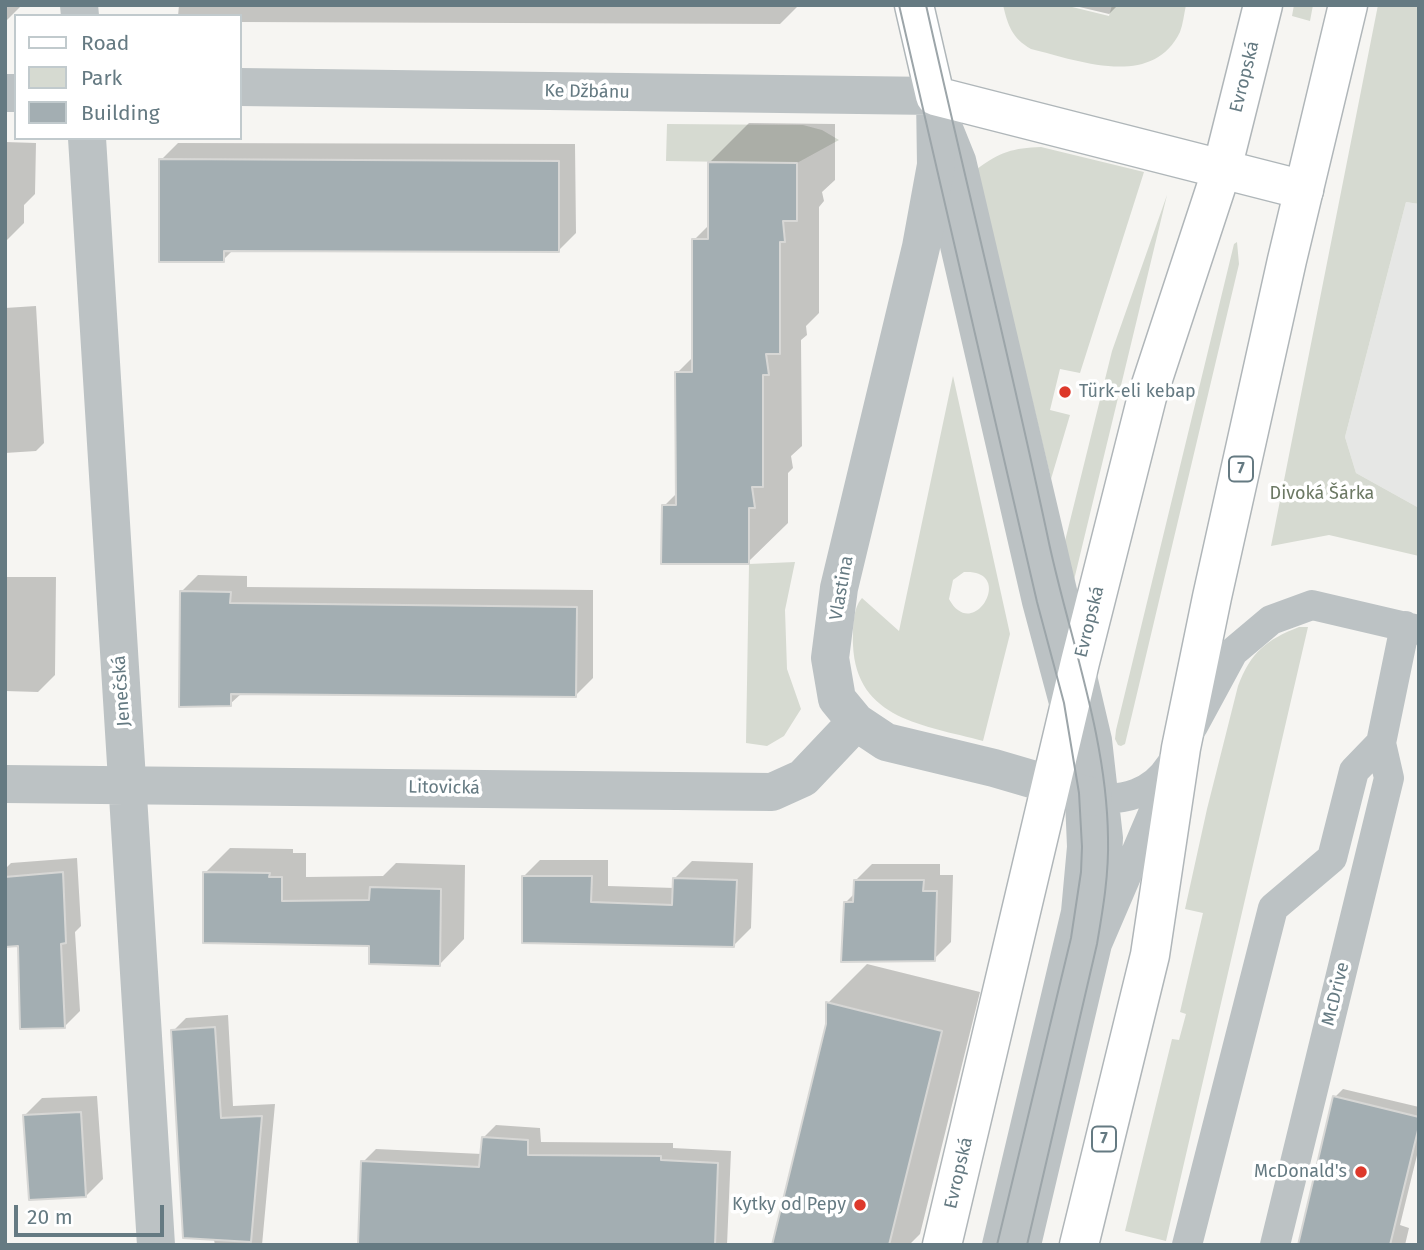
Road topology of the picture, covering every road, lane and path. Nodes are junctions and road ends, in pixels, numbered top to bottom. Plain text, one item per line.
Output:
1 (914, 5) edge
2 (1263, 5) edge
3 (1348, 5) edge
4 (242, 87) edge
5 (935, 96) junction
6 (87, 140) edge
7 (936, 165) junction
8 (1222, 169) junction
9 (1304, 190) junction
10 (1412, 628) edge
11 (1080, 662) junction
12 (1067, 720) junction
13 (856, 722) junction
14 (1381, 743) junction
15 (1181, 748) junction
16 (5, 783) edge
17 (128, 785) junction
18 (1082, 793) junction
19 (1097, 944) junction
20 (156, 1245) edge
21 (942, 1245) edge
22 (997, 1245) edge
23 (1026, 1245) edge
24 (1079, 1245) edge
25 (1187, 1245) edge
26 (1275, 1245) edge

1 - 5 main road, Vlastina
2 - 8 main road, Evropská
3 - 9 main road, 7
4 - 5 street, Ke Džbánu
5 - 7 street, Vlastina
5 - 8 main road
5 - 11 lane
6 - 17 street, Jenečská
7 - 12 lane
7 - 13 street, Vlastina
8 - 9 main road
8 - 11 main road, Evropská
9 - 15 main road, 7
10 - 14 lane
10 - 15 lane
11 - 12 main road, Evropská
11 - 18 lane
12 - 18 main road, Evropská
13 - 17 street, Litovická
13 - 18 street, Vlastina
14 - 25 lane
14 - 26 lane, McDrive
15 - 18 lane, Vlastina
15 - 19 lane
15 - 24 main road, 7
16 - 17 street, Litovická
17 - 20 street, Jenečská
18 - 19 lane
18 - 21 main road, Evropská
18 - 22 lane
19 - 23 lane

